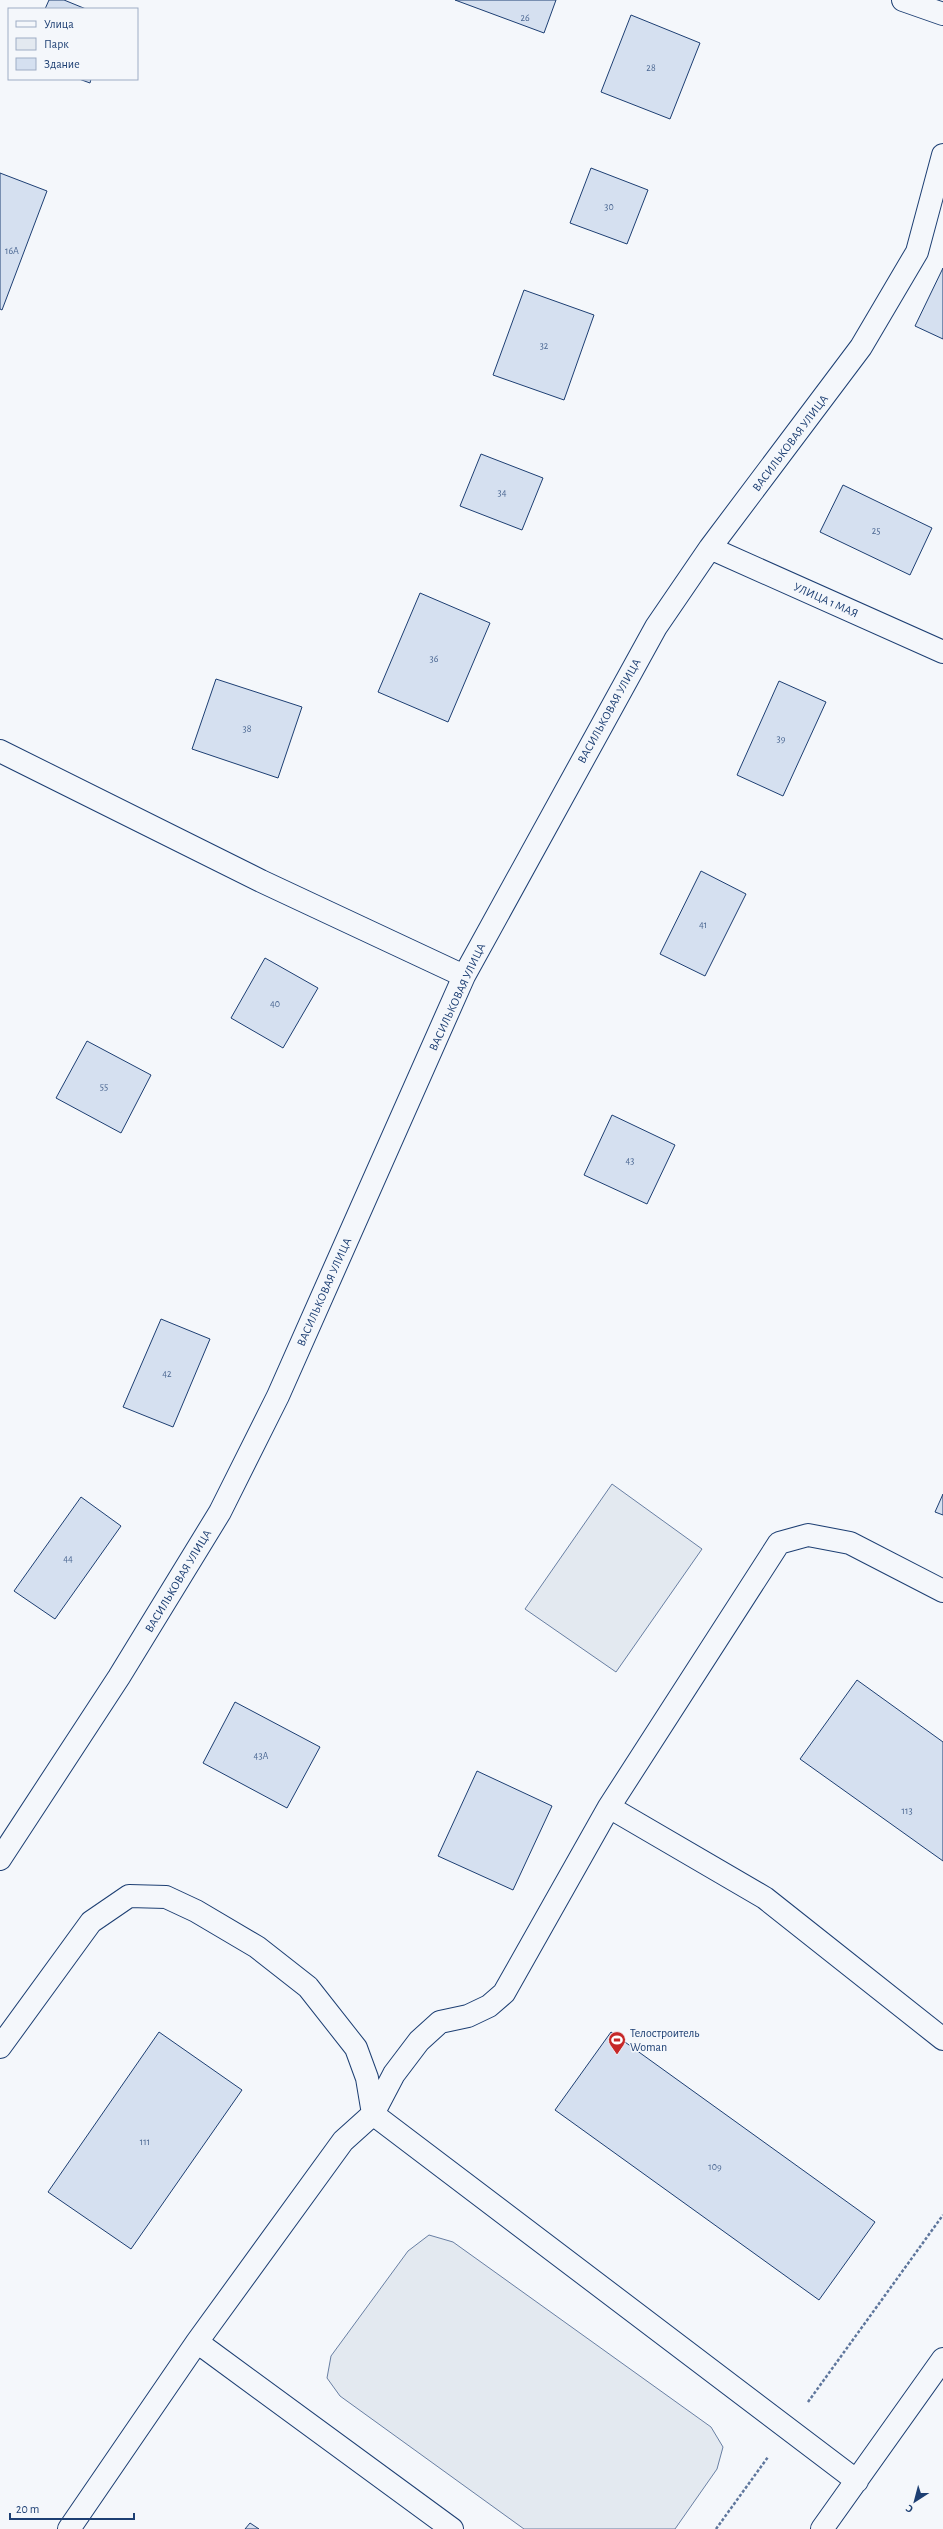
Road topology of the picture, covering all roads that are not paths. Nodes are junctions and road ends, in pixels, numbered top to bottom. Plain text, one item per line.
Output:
1 (903, 0) edge
2 (943, 14) edge
3 (943, 155) edge
4 (710, 548) junction
5 (943, 652) edge
6 (0, 751) edge
7 (464, 976) junction
8 (943, 1591) edge
9 (609, 1807) junction
10 (0, 1859) edge
11 (943, 2039) edge
12 (0, 2047) edge
13 (373, 2114) junction
14 (197, 2342) junction
15 (943, 2359) edge
16 (857, 2481) junction
17 (69, 2529) edge
18 (452, 2529) edge
19 (822, 2529) edge

1 - 2 street
3 - 4 street, ВАСИЛЬКОВАЯ УЛИЦА
4 - 5 street, УЛИЦА 1 МАЯ
4 - 7 street, ВАСИЛЬКОВАЯ УЛИЦА
6 - 7 street
7 - 10 street, ВАСИЛЬКОВАЯ УЛИЦА
8 - 9 street
9 - 11 street
9 - 13 street
12 - 13 street
13 - 14 street
13 - 16 street
14 - 17 street
14 - 18 street
15 - 16 street
16 - 19 street

